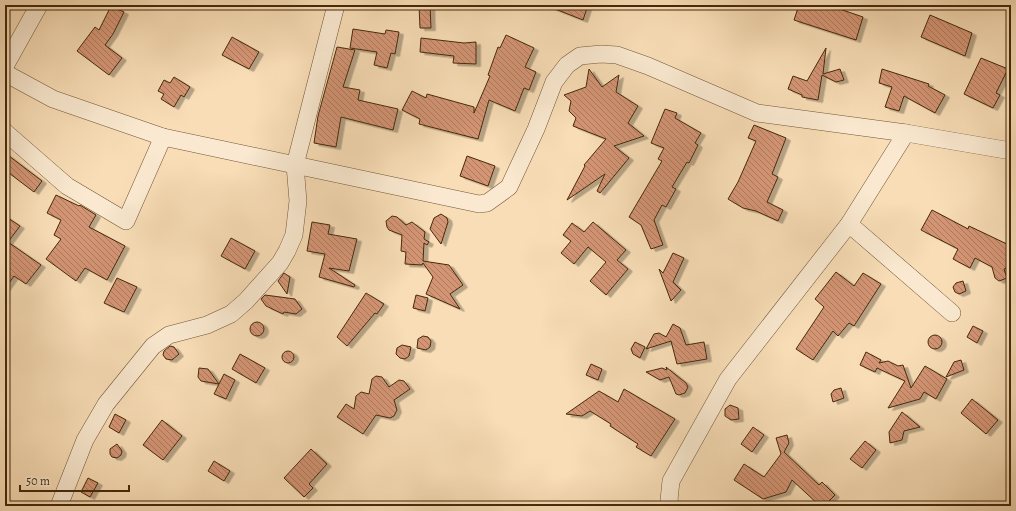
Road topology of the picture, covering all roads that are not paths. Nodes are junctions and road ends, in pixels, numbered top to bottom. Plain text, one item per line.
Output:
1 (39, 5) edge
2 (336, 5) edge
3 (5, 66) edge
4 (5, 73) edge
5 (5, 132) edge
6 (906, 133) junction
7 (163, 137) junction
8 (1011, 151) edge
9 (295, 165) junction
10 (849, 224) junction
11 (952, 313) dead end
12 (59, 506) edge
13 (672, 506) edge

1 - 3 street
2 - 9 street
4 - 7 street
5 - 7 street
6 - 8 street
6 - 9 street
6 - 10 street
7 - 9 street
9 - 12 street
10 - 11 street
10 - 13 street

